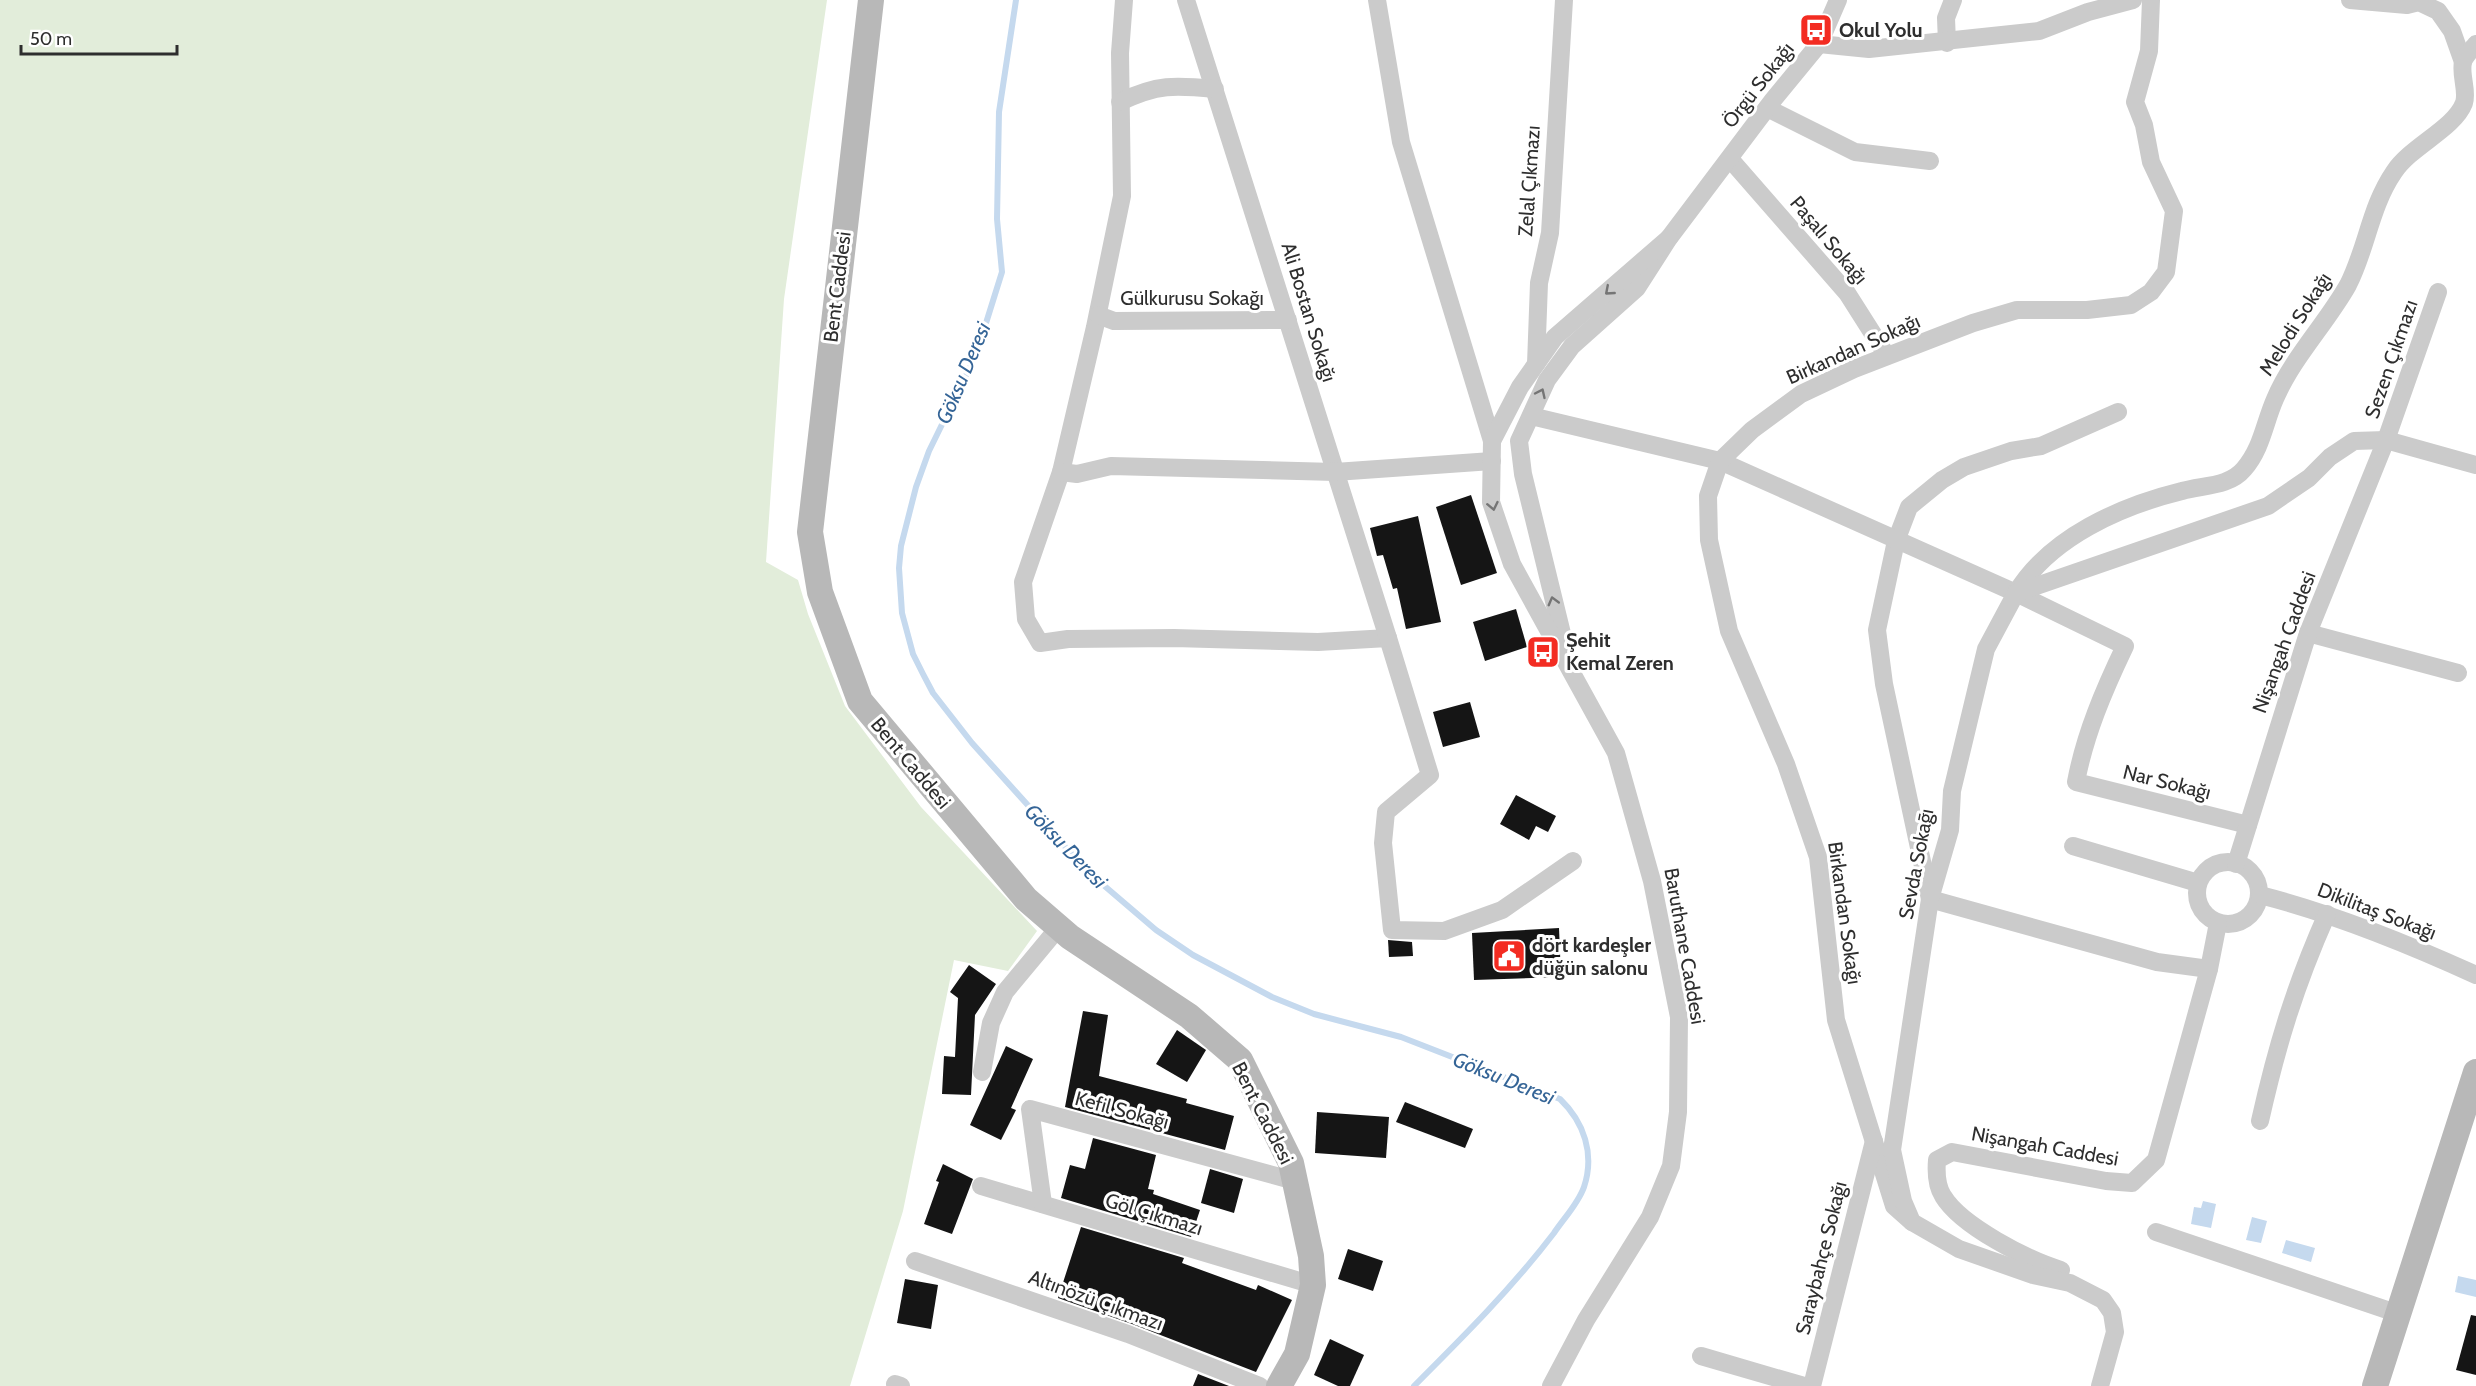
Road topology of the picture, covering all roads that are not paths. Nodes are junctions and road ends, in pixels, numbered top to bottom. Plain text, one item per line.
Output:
1 (1124, 0) edge
2 (1186, 0) edge
3 (1377, 0) edge
4 (1564, 0) edge
5 (1838, 0) edge
6 (1953, 0) edge
7 (2133, 0) edge
8 (2151, 0) edge
9 (2350, 0) edge
10 (2431, 4) edge
11 (874, 7) edge
12 (1947, 43) junction
13 (1819, 44) junction
14 (2476, 44) edge
15 (2463, 62) junction
16 (1215, 89) junction
17 (1120, 102) junction
18 (1767, 108) junction
19 (1730, 159) junction
20 (1930, 161) dead end
21 (1669, 238) junction
22 (2438, 292) dead end
23 (1098, 315) junction
24 (1288, 320) junction
25 (1887, 356) junction
26 (1536, 364) junction
27 (2118, 412) dead end
28 (1531, 416) junction
29 (2386, 440) junction
30 (1492, 441) junction
31 (1720, 461) junction
32 (1492, 462) junction
33 (2476, 465) edge
34 (1061, 472) junction
35 (1335, 472) junction
36 (1896, 541) junction
37 (2016, 593) junction
38 (2308, 633) junction
39 (1388, 638) junction
40 (2458, 673) dead end
41 (1574, 677) junction
42 (2248, 825) junction
43 (2073, 846) dead end
44 (1572, 861) dead end
45 (2236, 864) junction
46 (2198, 883) junction
47 (2260, 895) junction
48 (1930, 899) junction
49 (2327, 914) junction
50 (2218, 922) junction
51 (1059, 927) junction
52 (2209, 969) junction
53 (2476, 975) edge
54 (982, 1072) dead end
55 (2476, 1072) edge
56 (2260, 1121) dead end
57 (1874, 1141) junction
58 (1295, 1181) junction
59 (981, 1186) dead end
60 (1043, 1204) junction
61 (1912, 1222) junction
62 (2156, 1232) dead end
63 (915, 1261) dead end
64 (1313, 1285) junction
65 (2100, 1298) junction
66 (2399, 1314) junction
67 (1701, 1356) dead end
68 (1260, 1386) edge
69 (1279, 1386) edge
70 (1551, 1386) edge
71 (1804, 1386) edge
72 (1812, 1386) edge
73 (2100, 1386) edge
74 (2375, 1386) edge

1 - 17 street
2 - 16 street, Ali Bostan Sokağı
3 - 30 street
4 - 26 street, Zelal Çıkmazı
5 - 13 street
6 - 12 street
7 - 12 street, Örgü Sokağı
8 - 25 street, Birkandan Sokağı
9 - 10 street
10 - 15 street
11 - 51 street, Bent Caddesi
12 - 13 street, Örgü Sokağı
13 - 18 street, Örgü Sokağı
14 - 15 street
15 - 37 street, Melodi Sokağı
16 - 17 street
16 - 24 street, Ali Bostan Sokağı
17 - 23 street
18 - 19 street, Örgü Sokağı
18 - 20 street
19 - 21 street, Örgü Sokağı
19 - 25 street, Paşalı Sokağı
21 -> 26 street
28 -> 21 street
22 - 29 street, Sezen Çıkmazı
23 - 24 street, Gülkurusu Sokağı
23 - 34 street
24 - 35 street, Ali Bostan Sokağı
25 - 31 street, Birkandan Sokağı
26 - 30 street
27 - 36 street
28 - 31 street
41 -> 28 street
29 - 33 street
29 - 37 street
29 - 38 street, Nişangah Caddesi
30 - 32 street
31 - 36 street
31 - 57 street, Birkandan Sokağı
32 - 35 street
32 -> 41 street
34 - 35 street
34 - 39 street
35 - 39 street, Ali Bostan Sokağı
36 - 37 street
36 - 48 street
37 - 42 street, Nar Sokağı
37 - 48 street, Sevda Sokaḡı
38 - 40 street
38 - 42 street, Nişangah Caddesi
39 - 44 street, Ali Bostan Sokağı
41 - 70 street, Baruthane Caddesi
42 - 45 street, Nişangah Caddesi
43 - 46 street
45 - 46 street
45 - 47 street
46 - 50 street
47 - 49 street, Dikilitaş Sokağı
47 - 50 street
48 - 52 street
48 - 61 street, Sevda Sokaḡı
49 - 53 street, Dikilitaş Sokağı
49 - 56 street
50 - 52 street, Nişangah Caddesi
51 - 54 street
51 - 58 street, Bent Caddesi
52 - 65 street, Nişangah Caddesi
55 - 66 street
57 - 61 street, Birkandan Sokağı
57 - 72 street, Saraybahçe Sokağı
58 - 60 street, Kefil Sokağı
58 - 64 street, Bent Caddesi
59 - 60 street, Göl Çıkmazı
60 - 64 street, Göl Çıkmazı
61 - 65 street
62 - 66 street
63 - 68 street, Altınözü Çıkmazı
64 - 69 street, Bent Caddesi
65 - 73 street
66 - 74 street
67 - 71 street

